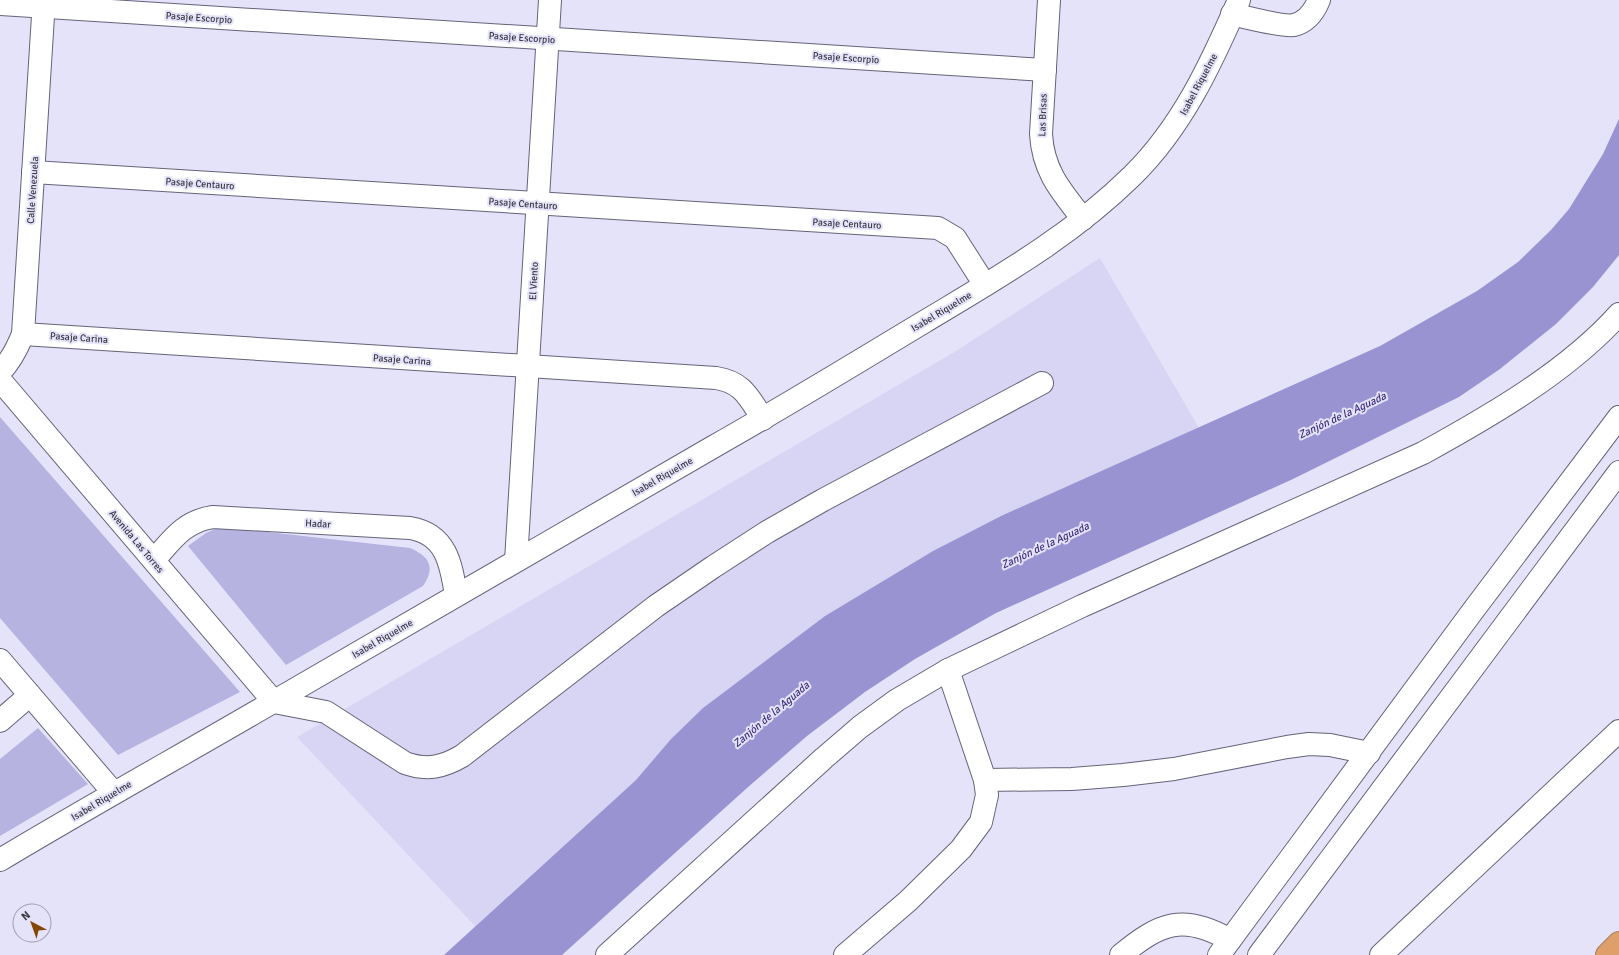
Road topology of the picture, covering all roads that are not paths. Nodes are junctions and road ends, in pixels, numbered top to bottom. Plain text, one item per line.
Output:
1 (550, 0) edge
2 (1049, 0) edge
3 (1319, 0) edge
4 (0, 4) edge
5 (44, 4) edge
6 (1236, 7) edge
7 (547, 39) junction
8 (1044, 70) junction
9 (33, 172) junction
10 (537, 204) junction
11 (1083, 219) junction
12 (985, 285) junction
13 (1619, 314) edge
14 (23, 334) junction
15 (527, 368) junction
16 (0, 372) edge
17 (0, 380) edge
18 (1042, 383) dead end
19 (1619, 417) edge
20 (762, 419) junction
21 (1619, 472) edge
22 (154, 560) junction
23 (516, 561) junction
24 (456, 595) junction
25 (1472, 612) junction
26 (1501, 630) junction
27 (0, 660) edge
28 (948, 670) junction
29 (30, 696) junction
30 (274, 702) junction
31 (0, 721) edge
32 (1392, 722) junction
33 (1619, 731) edge
34 (1419, 741) junction
35 (1369, 753) junction
36 (985, 780) junction
37 (113, 792) junction
38 (1301, 846) junction
39 (0, 860) edge
40 (1328, 862) junction
41 (1619, 943) edge
42 (1225, 947) edge
43 (607, 955) edge
44 (844, 955) edge
45 (1121, 955) edge
46 (1259, 955) edge
47 (1381, 955) edge
48 (1607, 955) edge

1 - 7 street, El Viento
2 - 8 street, Las Brisas
3 - 6 street
4 - 5 street, Pasaje Escorpio
5 - 7 street, Pasaje Escorpio
5 - 9 street, Calle Venezuela
6 - 11 street, Isabel Riquelme
7 - 8 street, Pasaje Escorpio
7 - 10 street, El Viento
8 - 11 street, Las Brisas
9 - 10 street, Pasaje Centauro
9 - 14 street, Calle Venezuela
10 - 12 street, Pasaje Centauro
10 - 15 street, El Viento
11 - 12 street, Isabel Riquelme
12 - 20 street, Isabel Riquelme
13 - 28 street
14 - 15 street, Pasaje Carina
14 - 16 street, Calle Venezuela
15 - 20 street, Pasaje Carina
15 - 23 street, El Viento
17 - 22 street, Avenida Las Torres
18 - 30 street
19 - 25 street
20 - 23 street, Isabel Riquelme
21 - 26 street
22 - 24 street, Hadar
22 - 30 street, Avenida Las Torres
23 - 24 street, Isabel Riquelme
24 - 30 street, Isabel Riquelme
25 - 26 street
25 - 32 street
26 - 34 street
27 - 29 street
28 - 36 street
28 - 43 street
29 - 31 street
29 - 37 street
30 - 37 street, Isabel Riquelme
32 - 34 street
32 - 35 street
33 - 47 street
34 - 40 street
35 - 36 street
35 - 38 street
36 - 44 street
37 - 39 street, Isabel Riquelme
38 - 40 street
38 - 42 street
40 - 46 street
41 - 48 highway
42 - 45 street

